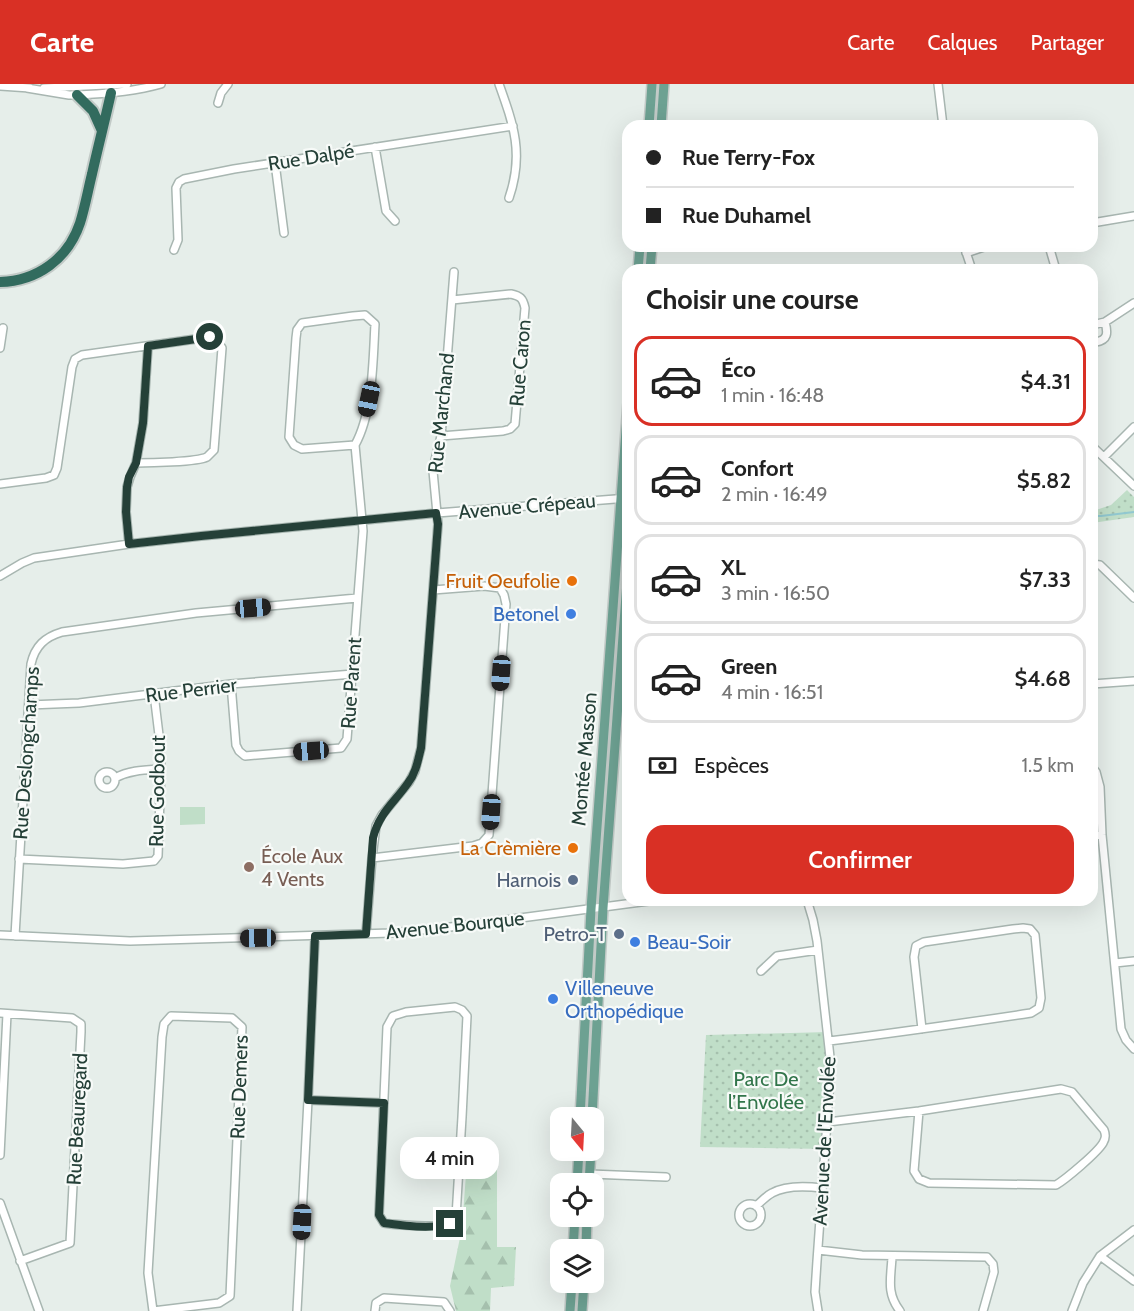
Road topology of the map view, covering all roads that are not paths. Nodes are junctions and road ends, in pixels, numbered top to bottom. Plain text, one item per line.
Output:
1 (127, 84) edge
2 (161, 84) edge
3 (228, 84) edge
4 (499, 84) edge
5 (652, 84) edge
6 (664, 84) edge
7 (938, 84) edge
8 (0, 86) edge
9 (27, 88) junction
10 (112, 88) edge
11 (76, 95) junction
12 (218, 103) dead end
13 (649, 120) edge
14 (661, 120) edge
15 (942, 120) edge
16 (513, 126) junction
17 (102, 131) junction
18 (375, 147) junction
19 (275, 163) junction
20 (509, 198) dead end
21 (1134, 216) edge
22 (395, 221) dead end
23 (1098, 222) edge
24 (284, 233) dead end
25 (174, 250) dead end
26 (454, 272) dead end
27 (0, 282) edge
28 (452, 300) junction
29 (1134, 303) edge
30 (1105, 322) junction
31 (1098, 324) edge
32 (3, 328) dead end
33 (1098, 342) edge
34 (148, 346) junction
35 (0, 348) edge
36 (1134, 427) edge
37 (441, 436) junction
38 (355, 445) junction
39 (1098, 452) edge
40 (1104, 457) junction
41 (136, 463) junction
42 (0, 484) edge
43 (1134, 486) edge
44 (622, 498) edge
45 (436, 513) junction
46 (362, 521) junction
47 (622, 532) edge
48 (129, 544) junction
49 (1098, 565) edge
50 (0, 576) edge
51 (433, 590) junction
52 (357, 598) junction
53 (1134, 598) edge
54 (622, 651) edge
55 (353, 674) junction
56 (1134, 681) edge
57 (231, 684) junction
58 (1098, 684) edge
59 (608, 692) junction
60 (619, 693) junction
61 (154, 694) junction
62 (29, 705) junction
63 (161, 769) junction
64 (115, 778) dead end
65 (1098, 780) edge
66 (1098, 835) edge
67 (1102, 835) junction
68 (372, 858) junction
69 (19, 859) junction
70 (622, 905) edge
71 (809, 906) edge
72 (603, 908) junction
73 (591, 909) junction
74 (366, 934) junction
75 (0, 935) edge
76 (15, 936) junction
77 (315, 936) junction
78 (818, 950) junction
79 (1134, 961) edge
80 (1115, 963) junction
81 (761, 971) dead end
82 (4, 1013) edge
83 (922, 1029) junction
84 (829, 1041) junction
85 (1134, 1049) edge
86 (308, 1100) junction
87 (384, 1103) junction
88 (581, 1107) edge
89 (593, 1107) edge
90 (919, 1111) junction
91 (828, 1122) junction
92 (0, 1155) edge
93 (666, 1177) dead end
94 (604, 1179) edge
95 (822, 1188) junction
96 (0, 1203) edge
97 (756, 1206) dead end
98 (1134, 1230) edge
99 (818, 1250) junction
100 (1100, 1256) junction
101 (892, 1257) junction
102 (20, 1261) junction
103 (1134, 1281) edge
104 (571, 1293) edge
105 (583, 1293) edge
106 (39, 1311) edge
107 (153, 1311) edge
108 (297, 1311) edge
109 (375, 1311) edge
110 (450, 1311) edge
111 (570, 1311) edge
112 (582, 1311) edge
113 (818, 1311) edge
114 (900, 1311) edge
115 (983, 1311) edge
116 (1072, 1311) edge

1 - 10 street
2 - 10 street
3 - 12 street
4 - 16 street
5 - 13 main road
6 - 14 main road
7 - 15 street
8 - 9 street
9 - 10 street
9 - 11 street
10 - 11 street
10 - 17 highway
11 - 17 highway
16 - 18 street, Rue Dalpé
16 - 20 street
17 - 27 highway
18 - 19 street, Rue Dalpé
18 - 22 street
19 - 24 street
19 - 25 street, Rue Dalpé
21 - 23 street
26 - 28 street, Rue Marchand
28 - 37 street, Rue Marchand
28 - 37 street, Rue Caron
29 - 30 street
30 - 31 street
30 - 33 street
32 - 35 street
34 - 41 street
34 - 41 street
34 - 42 street
36 - 40 street
37 - 45 street, Rue Marchand
38 - 38 street, Rue Parent
38 - 46 street, Rue Parent
39 - 40 street
40 - 43 street
41 - 48 street
44 - 45 street, Avenue Crépeau
45 - 46 street, Avenue Crépeau
45 - 51 street, Rue Marchand
46 - 48 street, Avenue Crépeau
46 - 52 street, Rue Parent
47 - 59 main road, Montée Masson
48 - 50 street, Avenue Crépeau
49 - 53 street
51 - 68 street, Rue Marchand
51 - 68 street
52 - 55 street, Rue Parent
52 - 62 street, Rue Deslongchamps
54 - 60 main road, Montée Masson
55 - 57 street, Rue Perrier
55 - 57 street, Rue Parent
56 - 58 street
57 - 61 street, Rue Perrier
59 - 60 main road
59 - 73 main road, Montée Masson
60 - 72 main road, Montée Masson
61 - 62 street, Rue Perrier
61 - 63 street, Rue Godbout
62 - 69 street, Rue Deslongchamps
63 - 64 street
63 - 69 street, Rue Godbout
65 - 67 street
66 - 67 street
67 - 80 street
68 - 74 street, Rue Marchand
69 - 76 street, Rue Deslongchamps
70 - 72 street, Avenue Bourque
71 - 78 street, Avenue de l'Envolée
72 - 73 street, Avenue Bourque
72 - 89 main road, Montée Masson
73 - 74 street, Avenue Bourque
73 - 88 main road, Montée Masson
74 - 77 street, Avenue Bourque
75 - 76 street, Avenue Bourque
76 - 77 street, Avenue Bourque
77 - 86 street
78 - 81 street
78 - 84 street, Avenue de l'Envolée
79 - 80 street
80 - 85 street
82 - 92 street
82 - 102 street, Rue Beauregard
83 - 83 street
83 - 84 street
84 - 91 street, Avenue de l'Envolée
86 - 87 street
86 - 108 street
87 - 87 street
90 - 90 street
90 - 91 street
91 - 95 street, Avenue de l'Envolée
93 - 94 street
95 - 97 street
95 - 99 street, Avenue de l'Envolée
96 - 102 street
98 - 100 street
99 - 101 street
99 - 113 street, Avenue de l'Envolée
100 - 103 street
100 - 116 street
101 - 114 street
101 - 115 street
102 - 106 street
104 - 111 main road
105 - 112 main road
107 - 107 street, Rue Demers
109 - 110 street

